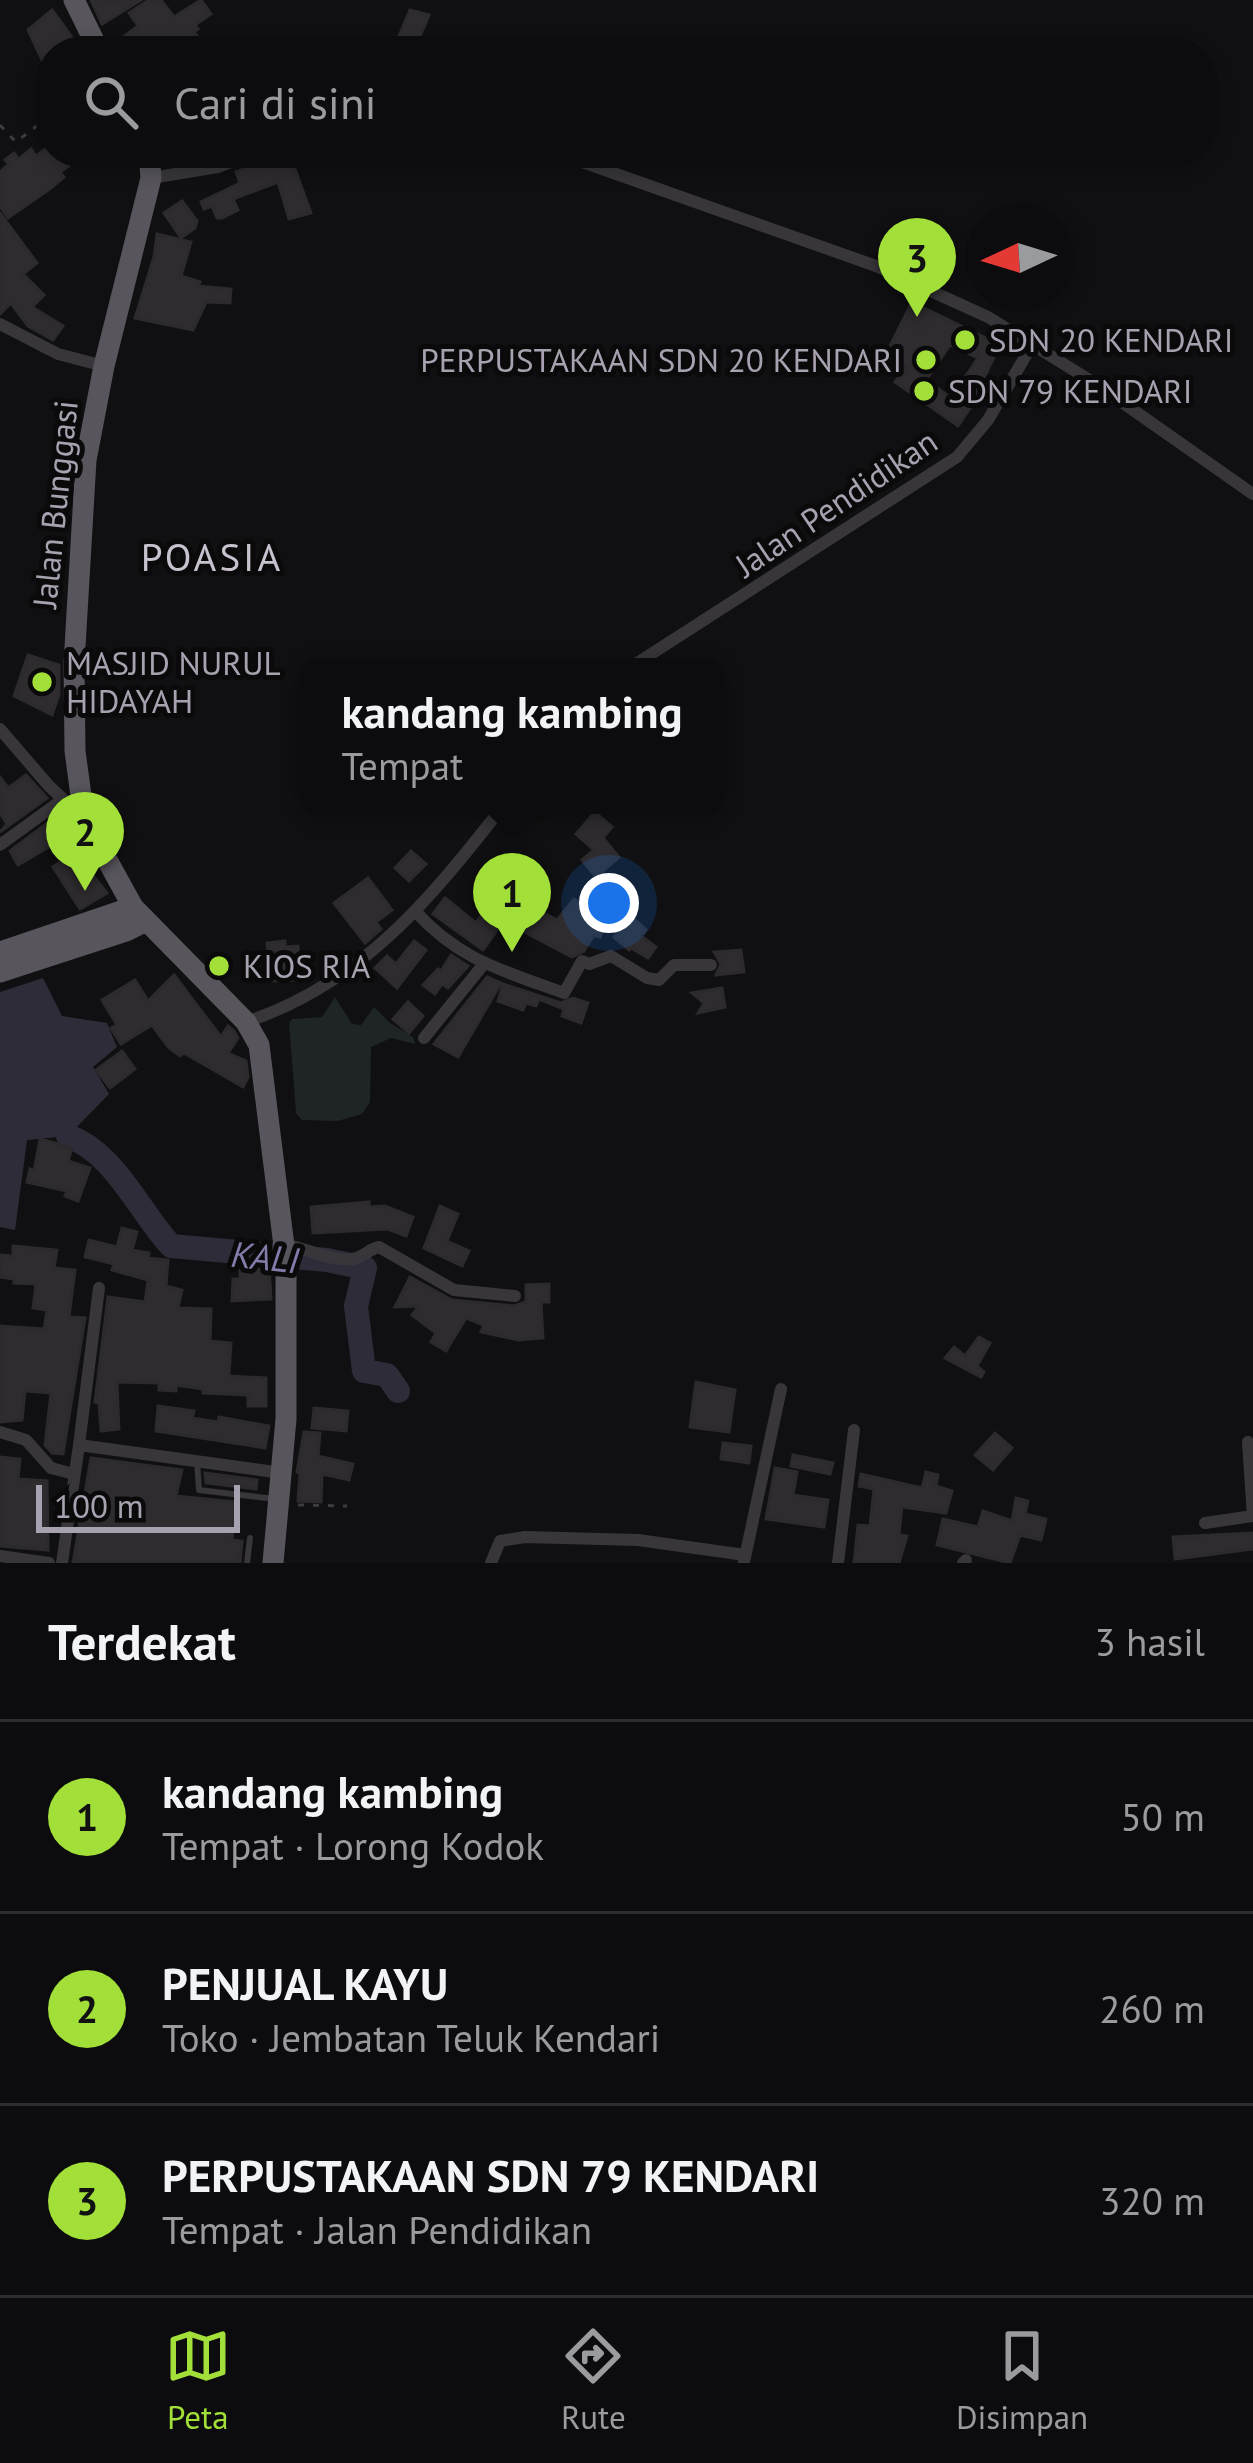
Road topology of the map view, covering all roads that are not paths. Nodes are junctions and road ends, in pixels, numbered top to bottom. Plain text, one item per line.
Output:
1 (74, 0) edge
2 (92, 36) edge
3 (150, 168) edge
4 (212, 168) edge
5 (599, 168) edge
6 (151, 178) junction
7 (0, 324) edge
8 (1032, 346) junction
9 (104, 366) junction
10 (1253, 494) edge
11 (645, 658) edge
12 (0, 729) edge
13 (62, 800) junction
14 (496, 814) edge
15 (84, 818) junction
16 (0, 845) edge
17 (415, 911) junction
18 (139, 914) junction
19 (43, 948) junction
20 (0, 952) edge
21 (711, 964) dead end
22 (483, 965) junction
23 (0, 972) edge
24 (246, 1022) junction
25 (424, 1038) dead end
26 (285, 1252) junction
27 (99, 1288) dead end
28 (515, 1296) dead end
29 (781, 1389) dead end
30 (854, 1430) dead end
31 (0, 1432) edge
32 (1248, 1442) dead end
33 (79, 1444) junction
34 (197, 1459) junction
35 (284, 1473) junction
36 (74, 1474) junction
37 (279, 1502) junction
38 (1205, 1523) dead end
39 (250, 1538) dead end
40 (0, 1556) edge
41 (744, 1559) edge
42 (49, 1563) edge
43 (62, 1563) edge
44 (247, 1563) edge
45 (273, 1563) edge
46 (491, 1563) edge
47 (838, 1563) edge

1 - 2 highway
3 - 6 highway, Jalan Bunggasi
4 - 6 street
5 - 8 street
6 - 9 highway, Jalan Bunggasi
7 - 9 street
8 - 10 street
8 - 11 street, Jalan Pendidikan
9 - 15 highway, Jalan Bunggasi
12 - 13 street
13 - 15 street
13 - 16 street
14 - 17 street
15 - 18 highway, Jalan Bunggasi
17 - 22 street
17 - 24 street
18 - 19 highway
18 - 24 highway, Jalan Bunggasi
19 - 20 highway
19 - 23 highway
21 - 22 street
22 - 25 street
24 - 26 highway
26 - 28 street
26 - 35 highway
27 - 33 street
29 - 41 street
30 - 47 street
31 - 36 street
32 - 38 street
33 - 34 street
33 - 36 street
34 - 35 street
34 - 37 lane
35 - 37 highway
36 - 43 street
37 - 45 highway
39 - 44 lane
40 - 42 street
41 - 46 street

